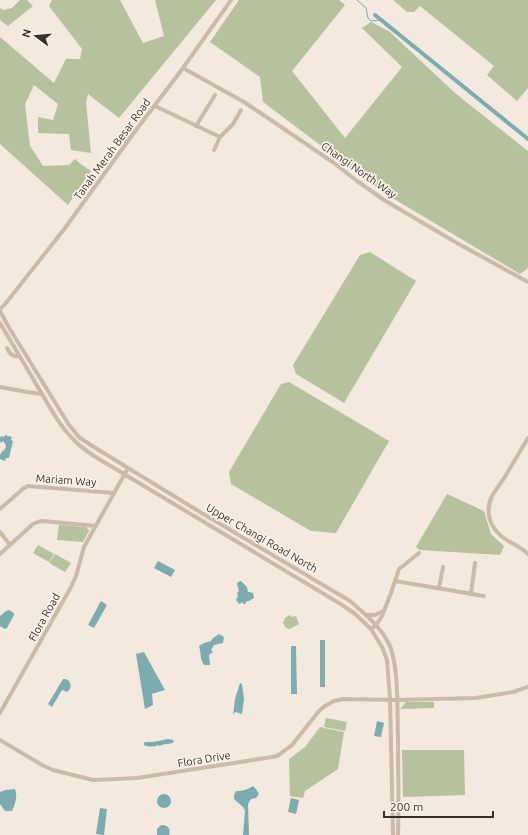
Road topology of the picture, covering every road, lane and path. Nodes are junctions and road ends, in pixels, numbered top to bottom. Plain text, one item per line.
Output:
1 (231, 0) edge
2 (183, 68) junction
3 (215, 95) dead end
4 (155, 106) junction
5 (241, 110) dead end
6 (196, 126) junction
7 (220, 137) junction
8 (214, 150) dead end
9 (528, 282) edge
10 (2, 306) edge
11 (0, 310) edge
12 (0, 323) edge
13 (7, 348) dead end
14 (19, 356) junction
15 (0, 387) edge
16 (42, 394) junction
17 (528, 438) edge
18 (128, 468) junction
19 (124, 474) junction
20 (114, 493) junction
21 (0, 509) edge
22 (96, 526) junction
23 (0, 532) edge
24 (249, 541) junction
25 (10, 545) junction
26 (249, 549) junction
27 (419, 553) dead end
28 (0, 554) edge
29 (528, 554) edge
30 (475, 563) dead end
31 (443, 567) dead end
32 (395, 581) junction
33 (439, 588) junction
34 (471, 594) junction
35 (484, 596) dead end
36 (384, 610) junction
37 (367, 615) junction
38 (376, 625) junction
39 (371, 629) junction
40 (528, 687) edge
41 (390, 699) junction
42 (397, 700) junction
43 (0, 713) edge
44 (0, 740) edge
45 (393, 835) edge
46 (398, 835) edge

1 - 2 street, Tanah Merah Besar Road
2 - 4 street, Tanah Merah Besar Road
2 - 9 street, Changi North Way
3 - 6 street
4 - 6 street
4 - 10 street, Tanah Merah Besar Road
5 - 7 street
6 - 7 street
7 - 8 street
10 - 11 street, Tanah Merah Besar Road
11 - 18 street, Upper Changi Road North
12 - 14 street, Upper Changi Road North
13 - 14 street, Upper Changi Road North
14 - 16 street, Upper Changi Road North
15 - 16 street
16 - 19 street, Upper Changi Road North
17 - 29 street
18 - 19 street
18 - 24 street, Upper Changi Road North
19 - 20 street
19 - 26 street, Upper Changi Road North
20 - 21 street, Mariam Way
20 - 22 street
22 - 25 street
22 - 43 street, Flora Road
23 - 25 street
24 - 26 street
24 - 37 street, Upper Changi Road North
25 - 28 street
26 - 39 street, Upper Changi Road North
27 - 32 street
30 - 34 street
31 - 33 street
32 - 33 street
32 - 36 street
33 - 34 street
34 - 35 street
36 - 37 street
36 - 38 street
37 - 38 street, Upper Changi Road North
38 - 39 street
38 - 42 street, Upper Changi Road North
39 - 41 street, Upper Changi Road North
40 - 42 street, Flora Drive
41 - 42 street, Flora Drive
41 - 44 street, Flora Drive
41 - 45 street, Upper Changi Road North
42 - 46 street, Upper Changi Road North

